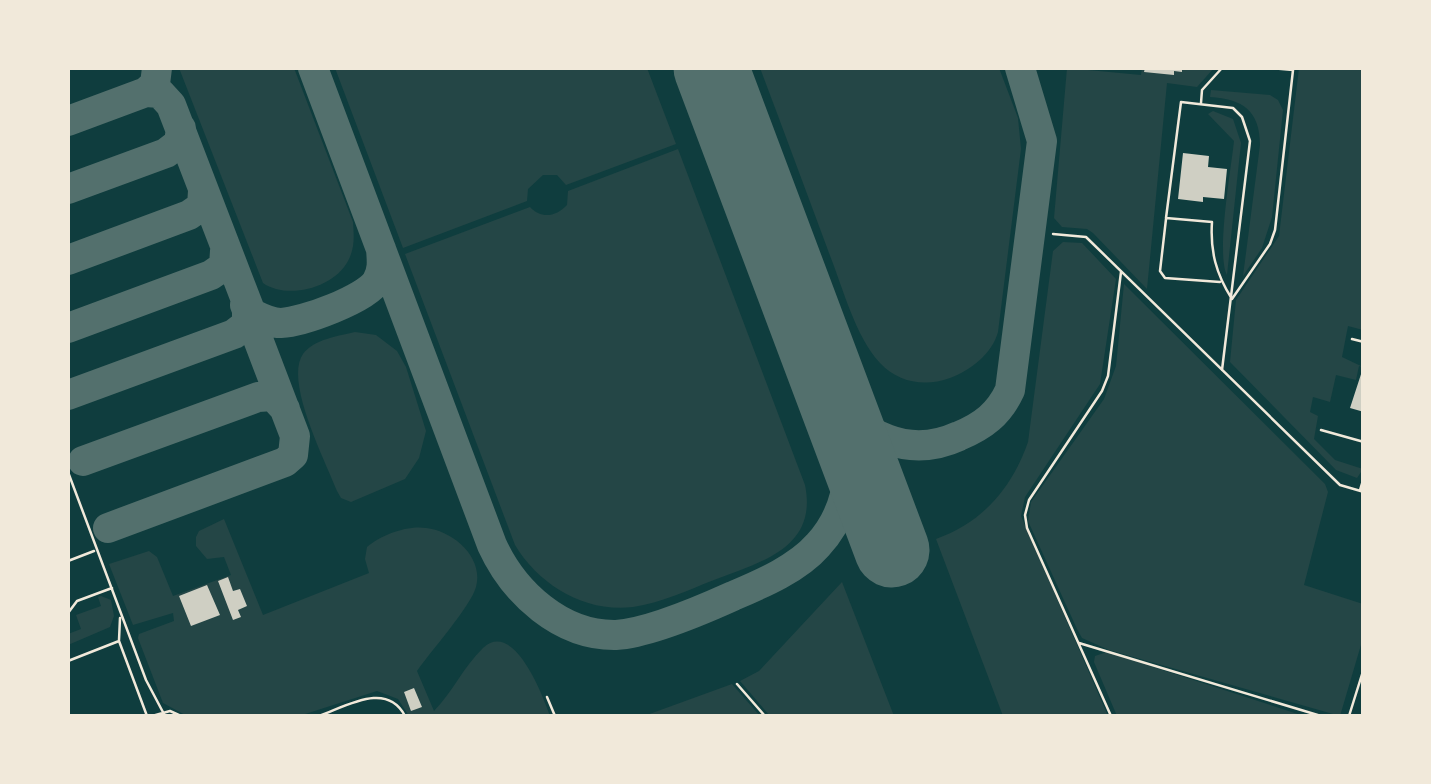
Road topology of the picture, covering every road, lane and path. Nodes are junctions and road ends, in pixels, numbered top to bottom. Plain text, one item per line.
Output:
1 (1222, 68) edge
2 (1270, 68) edge
3 (1201, 104) junction
4 (1166, 218) junction
5 (1054, 234) dead end
6 (1121, 272) junction
7 (1222, 282) junction
8 (1232, 299) junction
9 (1352, 338) dead end
10 (1364, 342) edge
11 (1222, 370) junction
12 (1321, 430) dead end
13 (1364, 442) edge
14 (68, 472) edge
15 (1364, 477) edge
16 (1362, 492) edge
17 (97, 550) junction
18 (68, 561) edge
19 (112, 588) junction
20 (121, 612) junction
21 (68, 614) edge
22 (119, 642) junction
23 (1078, 643) junction
24 (68, 661) edge
25 (1364, 668) edge
26 (737, 684) dead end
27 (547, 697) dead end
28 (164, 714) edge
29 (150, 716) edge
30 (181, 716) edge
31 (320, 716) edge
32 (405, 716) edge
33 (554, 716) edge
34 (766, 716) edge
35 (1112, 716) edge
36 (1320, 716) edge
37 (1349, 716) edge

1 - 3 lane
2 - 8 lane
3 - 4 lane
3 - 8 lane
4 - 7 lane
4 - 7 lane
5 - 6 lane
6 - 11 lane
6 - 23 lane
7 - 8 lane
8 - 11 lane
9 - 10 lane
11 - 16 lane
12 - 13 lane
14 - 17 lane
15 - 16 lane
17 - 18 lane
17 - 19 lane
19 - 20 lane
19 - 21 lane
20 - 22 lane
20 - 28 lane
22 - 24 lane
22 - 29 lane
23 - 35 lane
23 - 36 lane
25 - 37 lane
26 - 34 lane
27 - 33 lane
28 - 29 lane
28 - 30 lane
31 - 32 lane

